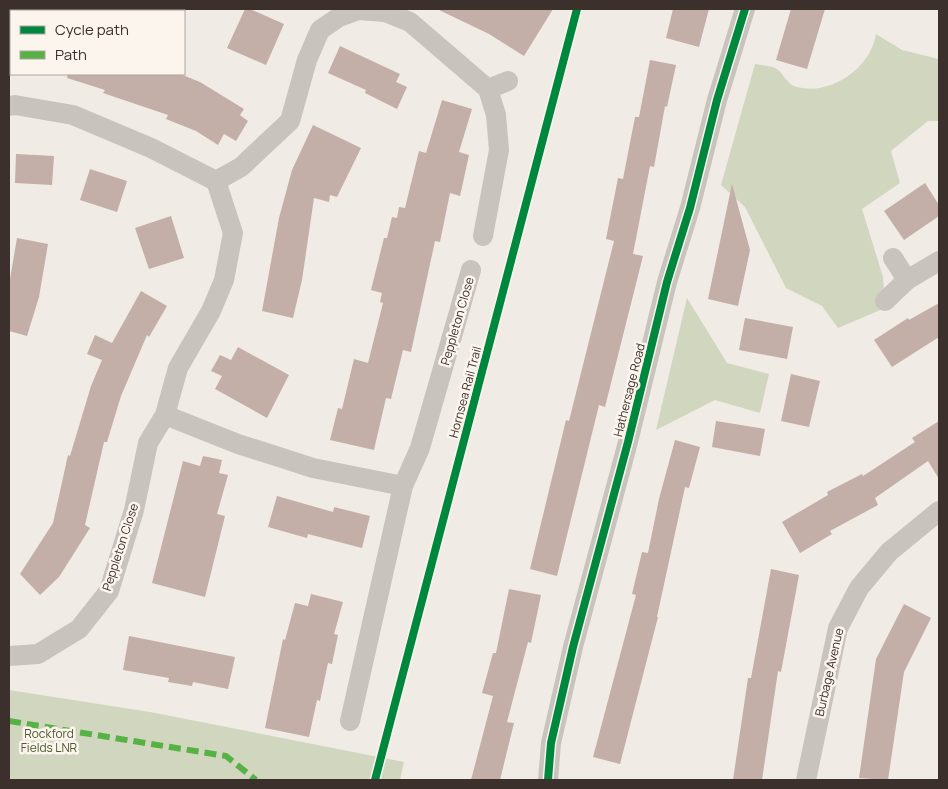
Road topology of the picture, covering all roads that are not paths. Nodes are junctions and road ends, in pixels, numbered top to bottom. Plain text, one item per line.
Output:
1 (745, 9) edge
2 (508, 81) dead end
3 (488, 89) junction
4 (9, 106) edge
5 (216, 181) junction
6 (483, 236) dead end
7 (893, 258) dead end
8 (939, 261) edge
9 (471, 270) dead end
10 (907, 280) junction
11 (885, 301) dead end
12 (165, 414) junction
13 (403, 486) junction
14 (939, 511) edge
15 (9, 656) edge
16 (350, 721) dead end
17 (548, 780) edge
18 (806, 780) edge

1 - 17 street, Hathersage Road
2 - 3 street
3 - 5 street
3 - 6 street
4 - 5 street
5 - 12 street, Peppleton Close
7 - 10 street
8 - 10 street
9 - 13 street, Peppleton Close
10 - 11 street
12 - 13 street
12 - 15 street, Peppleton Close
13 - 16 street, Peppleton Close
14 - 18 street, Burbage Avenue

